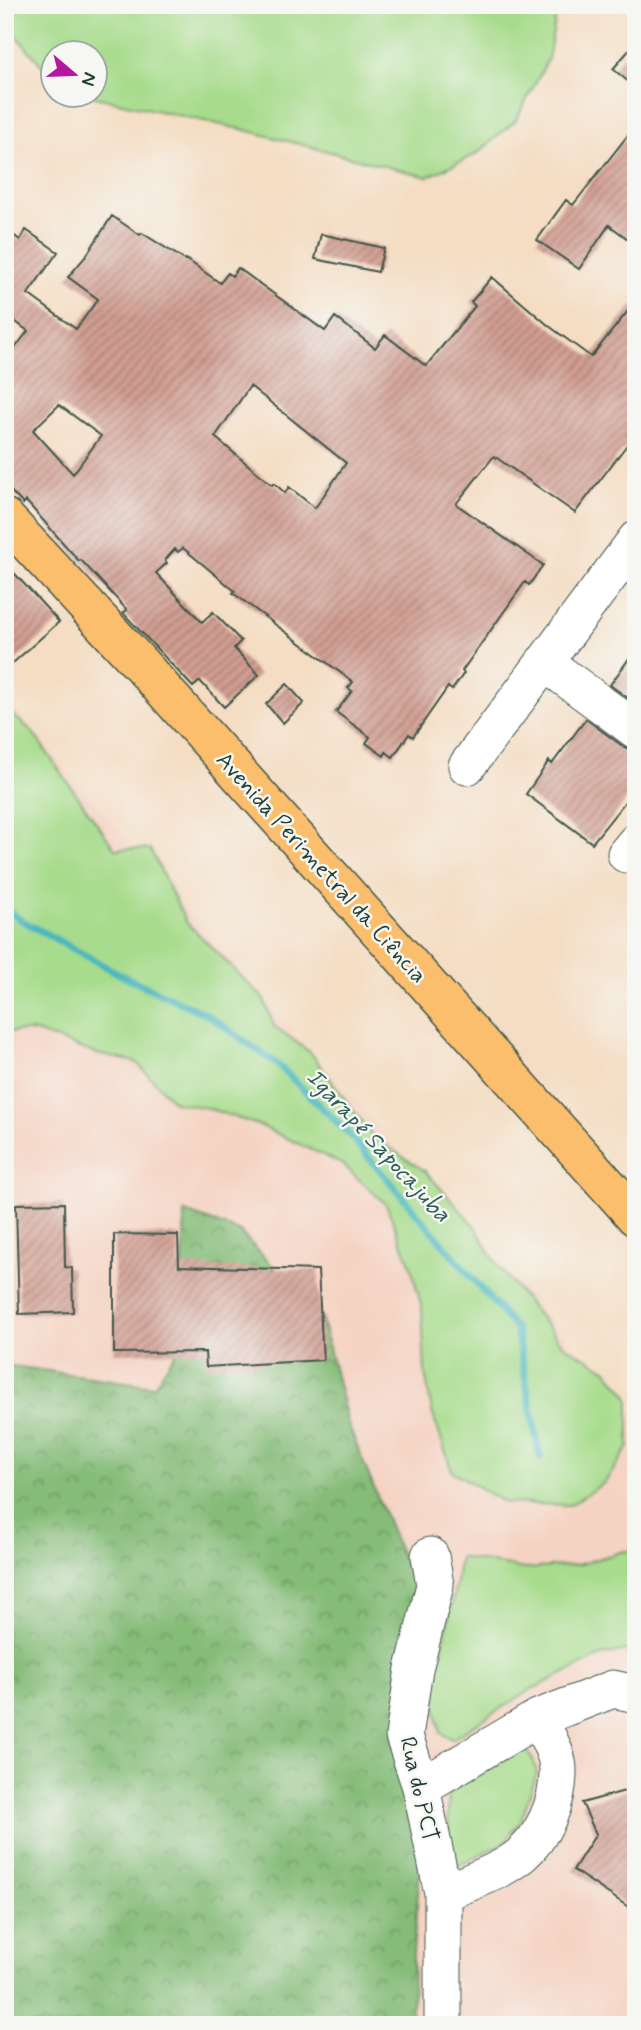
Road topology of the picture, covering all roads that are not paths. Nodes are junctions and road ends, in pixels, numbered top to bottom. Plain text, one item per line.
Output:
1 (5, 519) edge
2 (636, 540) edge
3 (544, 662) junction
4 (636, 730) edge
5 (467, 766) dead end
6 (636, 1217) edge
7 (430, 1556) dead end
8 (636, 1694) edge
9 (538, 1718) junction
10 (421, 1787) junction
11 (443, 1893) junction
12 (443, 2025) edge

1 - 6 main road, Avenida Perimetral da Ciência
2 - 3 street
3 - 4 street
3 - 5 street
7 - 10 street, Rua do PCT
8 - 9 street
9 - 10 street
9 - 11 street
10 - 11 street, Rua do PCT
11 - 12 street, Rua do PCT

